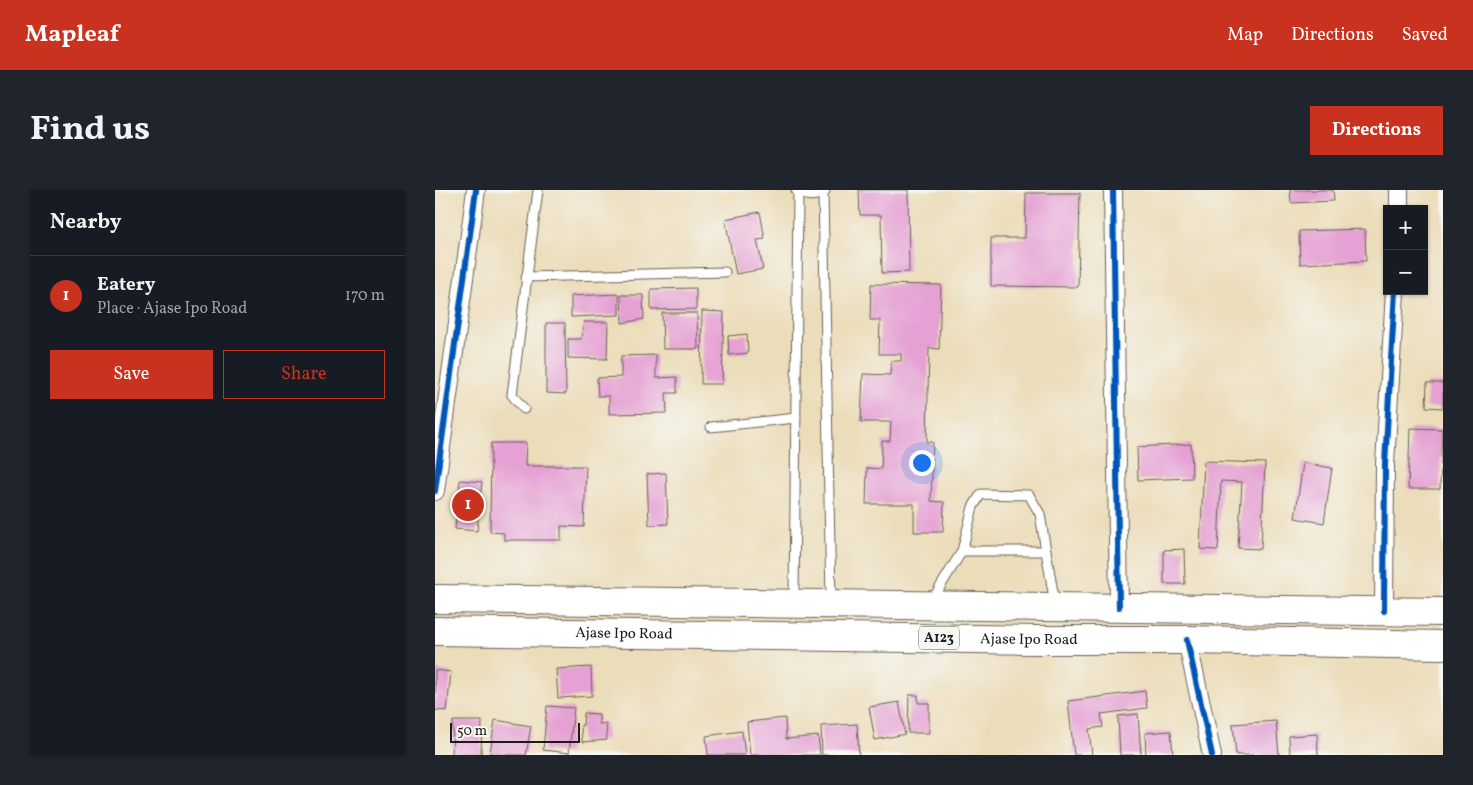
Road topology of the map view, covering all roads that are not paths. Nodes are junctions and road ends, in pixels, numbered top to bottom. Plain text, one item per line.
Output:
1 (476, 190) edge
2 (538, 190) edge
3 (1113, 190) edge
4 (1399, 190) edge
5 (797, 191) edge
6 (824, 192) edge
7 (1399, 205) edge
8 (725, 272) dead end
9 (526, 277) junction
10 (1395, 295) edge
11 (524, 409) dead end
12 (796, 418) junction
13 (711, 427) dead end
14 (435, 491) edge
15 (962, 550) junction
16 (1046, 552) junction
17 (435, 599) edge
18 (794, 602) junction
19 (831, 603) junction
20 (930, 604) junction
21 (1056, 606) junction
22 (1119, 607) junction
23 (1384, 611) junction
24 (1443, 612) edge
25 (435, 632) edge
26 (1187, 640) junction
27 (1443, 645) edge
28 (1212, 755) edge

1 - 14 street
2 - 9 lane
3 - 22 street
4 - 7 street
5 - 6 lane
5 - 12 lane
6 - 19 lane
8 - 9 lane
9 - 11 lane
10 - 23 street
12 - 13 lane
12 - 18 lane
15 - 16 lane
15 - 16 lane
15 - 20 lane
16 - 21 lane
17 - 18 highway, A123
18 - 19 highway, A123
19 - 20 highway, A123
20 - 21 highway, A123
21 - 22 highway, A123
22 - 23 highway, A123
23 - 24 highway, A123
25 - 26 highway, Ajase Ipo Road / A123
26 - 27 highway, Ajase Ipo Road / A123
26 - 28 street

